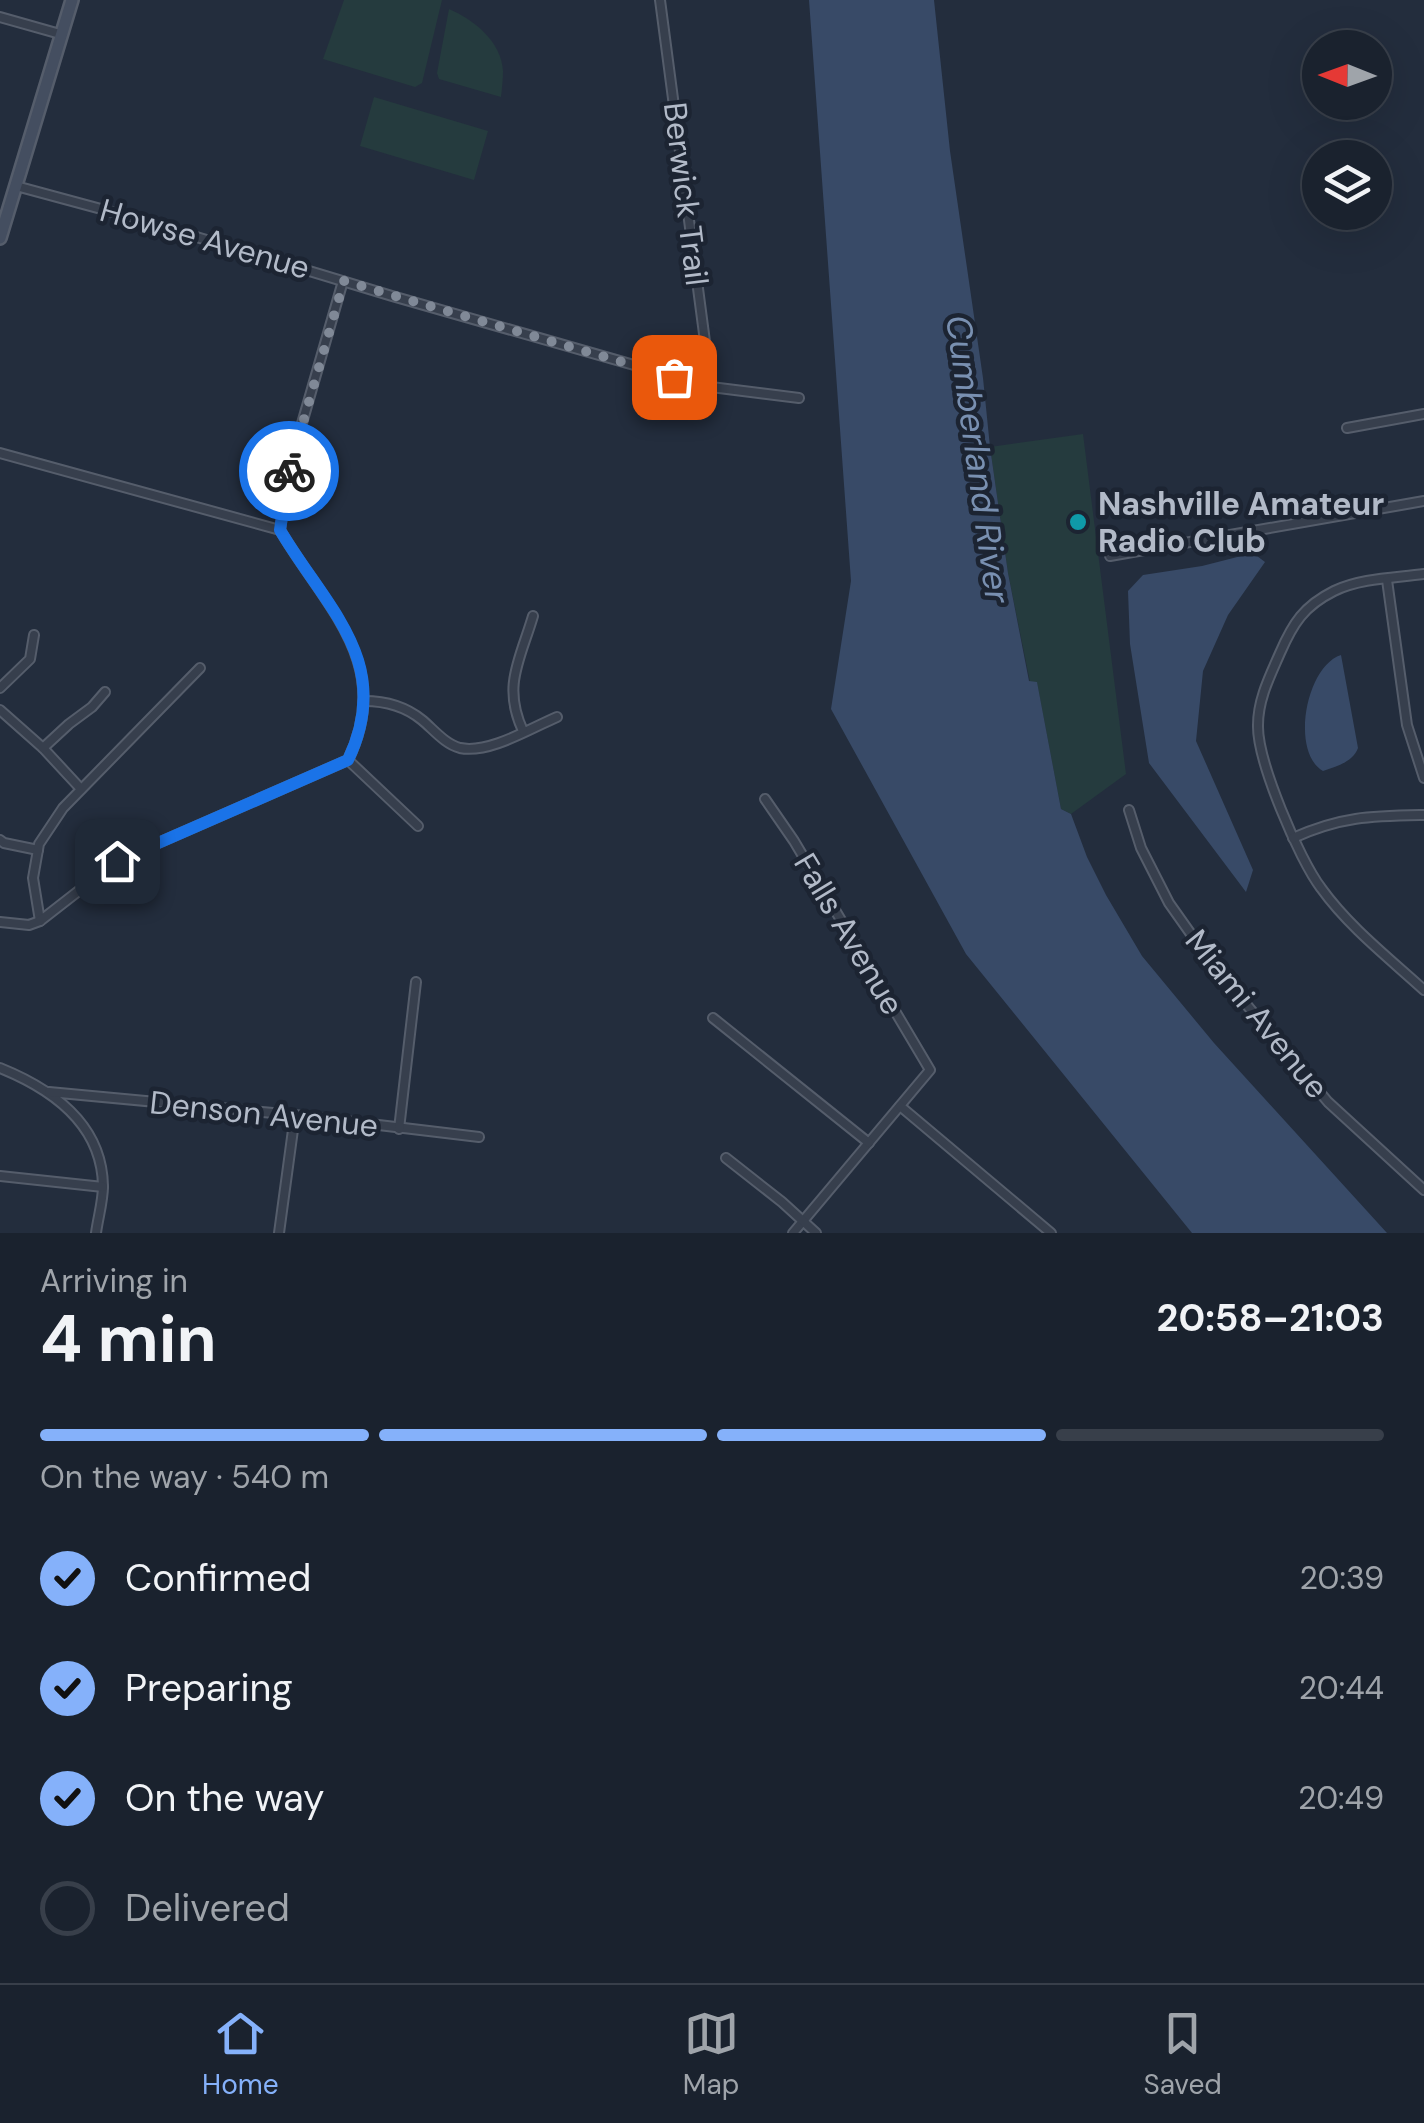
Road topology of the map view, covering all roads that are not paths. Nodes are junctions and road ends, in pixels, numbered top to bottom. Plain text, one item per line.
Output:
1 (72, 0) edge
2 (660, 0) edge
3 (0, 17) edge
4 (60, 34) junction
5 (16, 186) junction
6 (0, 238) edge
7 (344, 281) junction
8 (711, 388) junction
9 (799, 398) dead end
10 (1424, 414) edge
11 (1347, 428) dead end
12 (0, 453) edge
13 (1424, 501) edge
14 (282, 534) junction
15 (1110, 556) dead end
16 (1424, 574) edge
17 (1387, 580) junction
18 (533, 616) dead end
19 (34, 636) dead end
20 (200, 668) dead end
21 (0, 688) edge
22 (105, 692) dead end
23 (364, 701) junction
24 (0, 710) edge
25 (557, 717) dead end
26 (523, 731) junction
27 (43, 748) junction
28 (348, 760) junction
29 (1424, 778) edge
30 (81, 789) junction
31 (765, 799) dead end
32 (1129, 810) dead end
33 (1424, 815) edge
34 (418, 826) dead end
35 (1293, 838) junction
36 (0, 840) edge
37 (38, 850) junction
38 (40, 921) junction
39 (0, 922) edge
40 (416, 982) dead end
41 (1424, 990) edge
42 (714, 1018) dead end
43 (0, 1068) edge
44 (49, 1092) junction
45 (900, 1106) junction
46 (295, 1115) junction
47 (399, 1129) junction
48 (479, 1136) dead end
49 (870, 1143) junction
50 (726, 1158) dead end
51 (0, 1176) edge
52 (103, 1187) junction
53 (1424, 1190) edge
54 (803, 1222) junction
55 (96, 1233) edge
56 (280, 1233) edge
57 (793, 1233) edge
58 (816, 1233) edge
59 (1050, 1233) edge

1 - 4 main road
2 - 8 street, Berwick Trail
3 - 4 street
4 - 5 main road
5 - 6 main road
5 - 7 street, Howse Avenue
7 - 8 street, Howse Avenue
7 - 14 street
8 - 9 street, Howse Avenue
10 - 11 street
12 - 14 street
13 - 15 street
14 - 23 street
16 - 17 street
17 - 29 street
17 - 35 street
18 - 26 street
19 - 21 street
20 - 30 street
22 - 27 street
23 - 26 street
23 - 28 street
24 - 27 street
25 - 26 street
27 - 30 street
28 - 34 street
28 - 38 street
30 - 37 street
31 - 45 street, Falls Avenue
32 - 53 street, Miami Avenue
33 - 35 street
35 - 41 street
36 - 37 street
37 - 38 street
38 - 39 street
40 - 47 street
42 - 49 street
43 - 44 street
44 - 46 street, Denson Avenue
44 - 52 street
45 - 49 street
45 - 59 street
46 - 47 street, Denson Avenue
46 - 56 street
47 - 48 street, Denson Avenue
49 - 54 street
50 - 54 street
51 - 52 street
52 - 55 street
54 - 57 street
54 - 58 street

